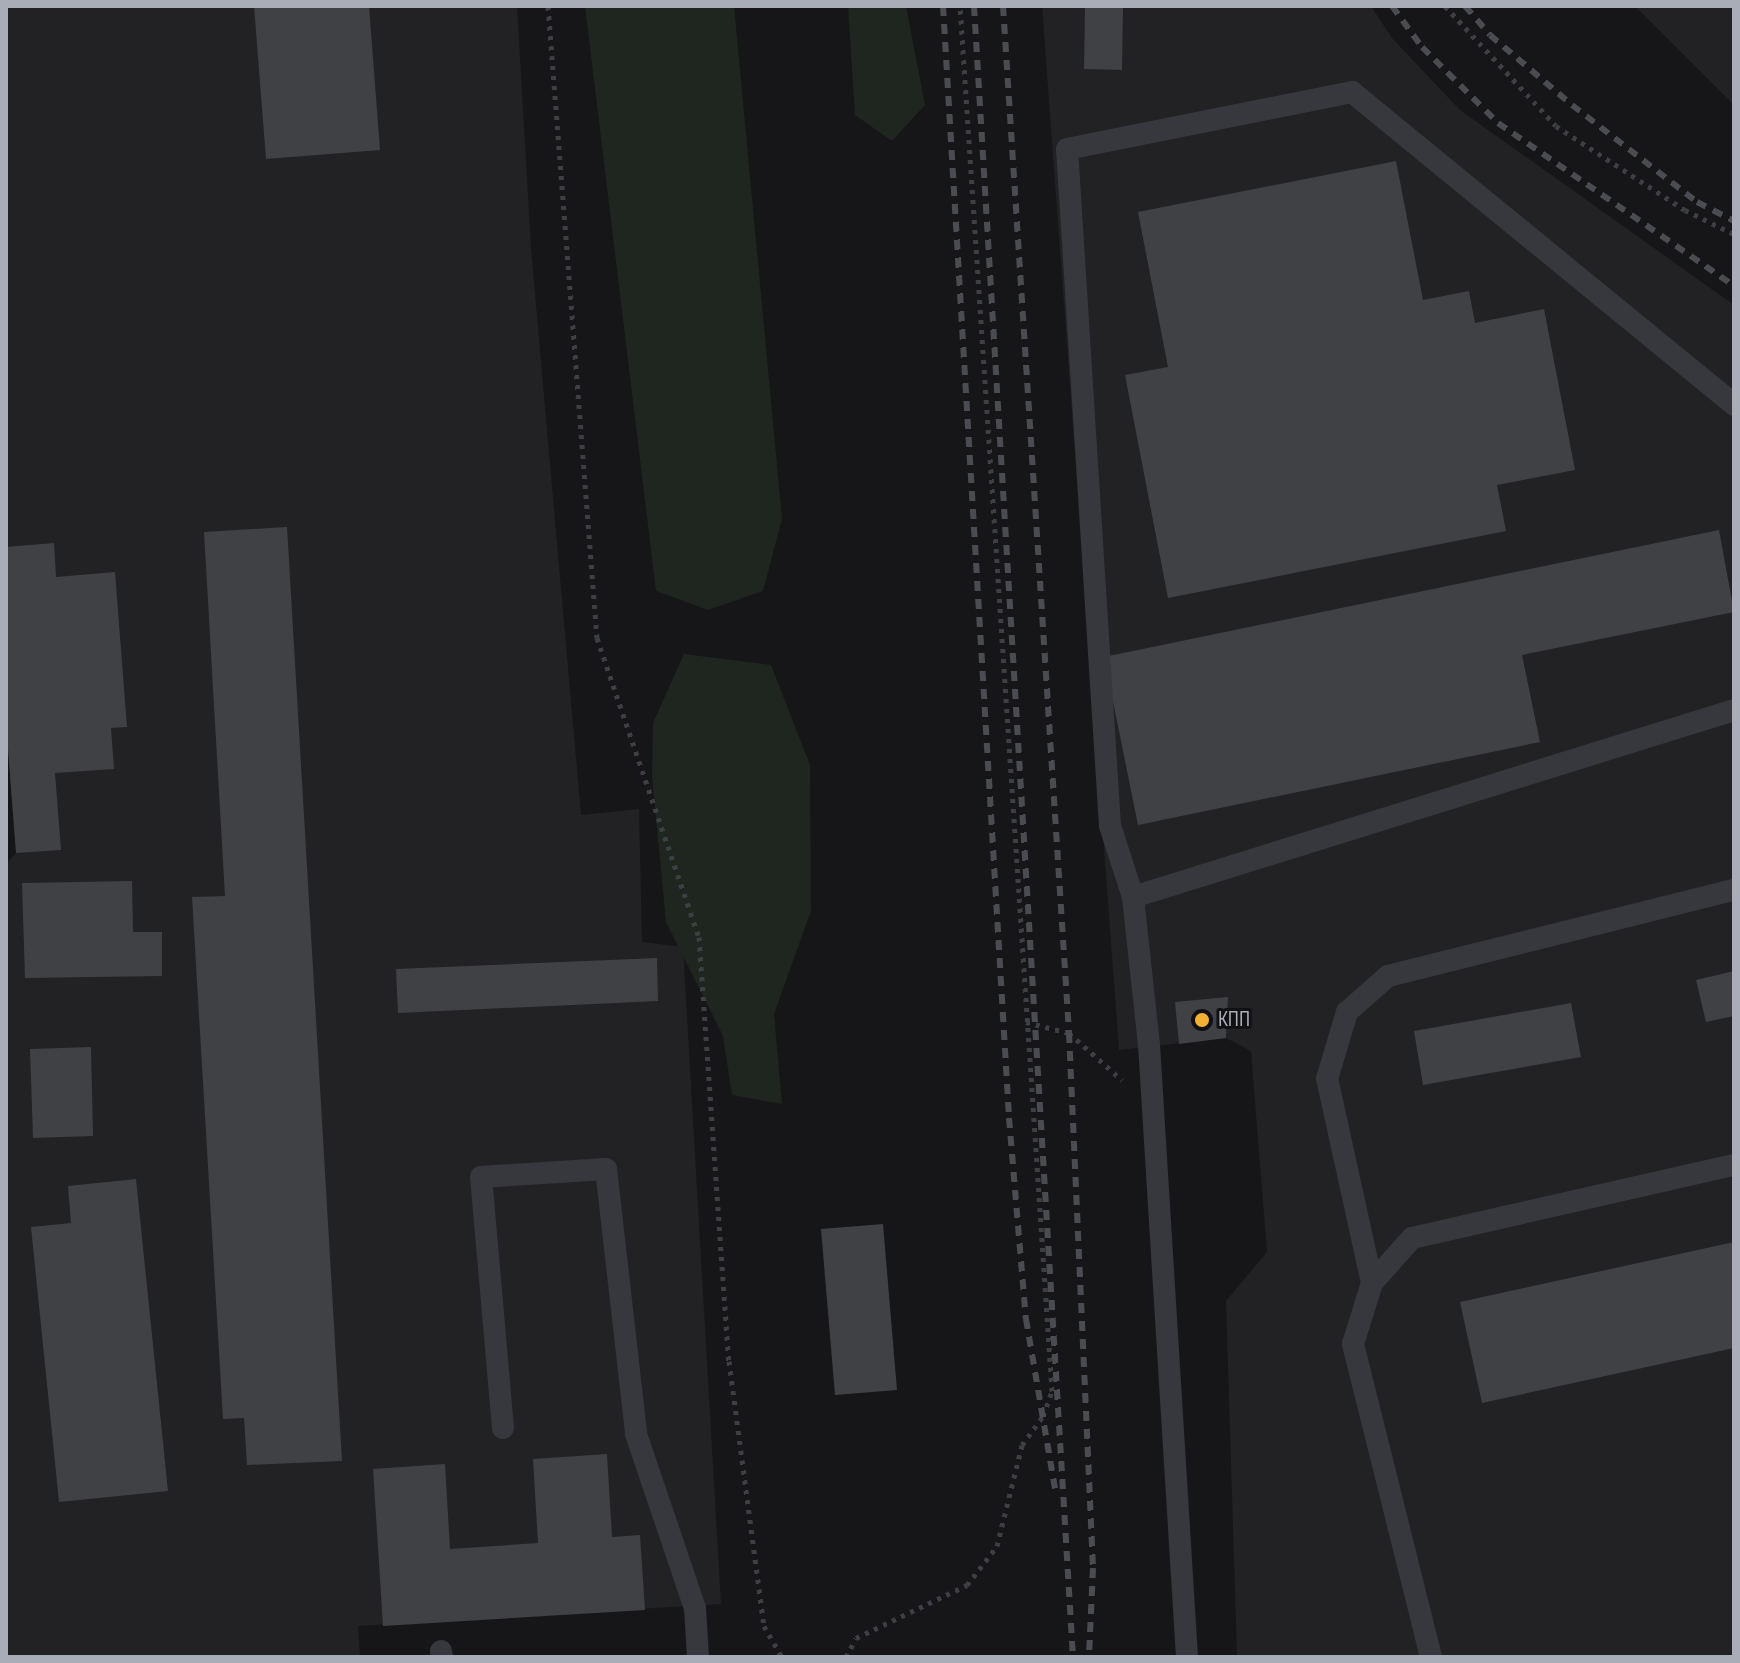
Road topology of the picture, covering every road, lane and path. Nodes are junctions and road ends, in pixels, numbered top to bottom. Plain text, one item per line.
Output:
1 (548, 6) edge
2 (960, 6) edge
3 (1445, 6) edge
4 (1734, 234) edge
5 (1734, 405) edge
6 (1734, 710) edge
7 (1734, 890) edge
8 (1133, 897) junction
9 (1026, 1022) junction
10 (1153, 1107) junction
11 (1734, 1165) edge
12 (1372, 1283) junction
13 (503, 1428) dead end
14 (698, 1657) edge
15 (782, 1657) edge
16 (846, 1657) edge
17 (1187, 1657) edge
18 (1431, 1657) edge

1 - 15 path
2 - 9 path
3 - 4 path
5 - 8 lane
6 - 8 lane
7 - 12 lane
8 - 10 lane
9 - 10 path
9 - 16 path
10 - 17 lane
11 - 12 lane
12 - 18 lane
13 - 14 lane

